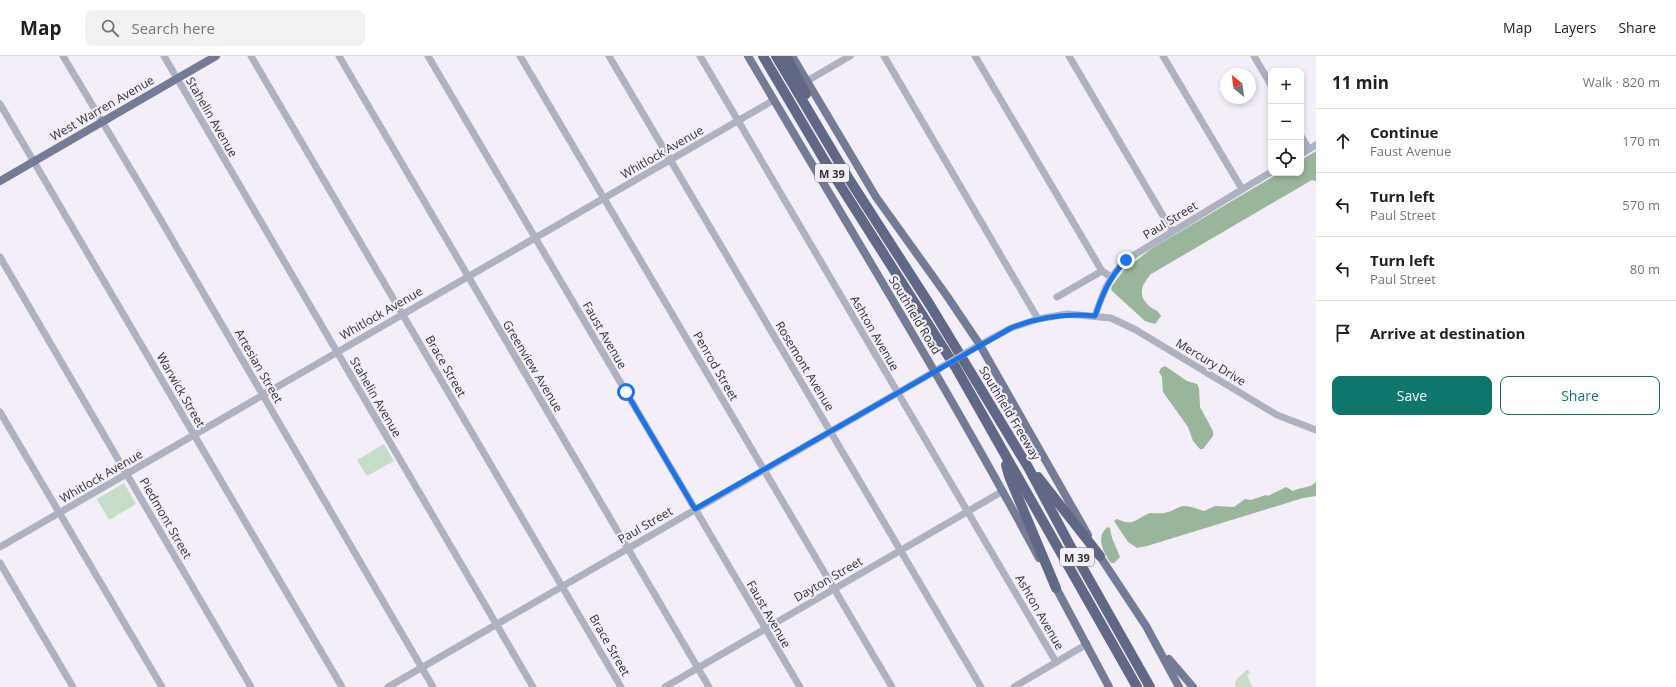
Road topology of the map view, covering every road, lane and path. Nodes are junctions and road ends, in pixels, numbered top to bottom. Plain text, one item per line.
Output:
1 (64, 56) edge
2 (164, 56) edge
3 (216, 56) edge
4 (251, 56) edge
5 (339, 56) edge
6 (428, 56) edge
7 (520, 56) edge
8 (609, 56) edge
9 (700, 56) edge
10 (748, 56) edge
11 (756, 56) edge
12 (763, 56) edge
13 (776, 56) edge
14 (786, 56) edge
15 (792, 56) edge
16 (850, 56) edge
17 (884, 56) edge
18 (975, 56) edge
19 (1069, 56) edge
20 (1163, 56) edge
21 (1254, 56) edge
22 (177, 78) junction
23 (1268, 80) edge
24 (807, 81) junction
25 (774, 100) junction
26 (0, 104) edge
27 (102, 121) junction
28 (738, 121) junction
29 (808, 132) junction
30 (1303, 140) edge
31 (1316, 145) edge
32 (830, 146) junction
33 (1309, 149) junction
34 (1304, 152) edge
35 (669, 160) junction
36 (34, 161) junction
37 (1268, 174) edge
38 (0, 181) edge
39 (1242, 189) junction
40 (604, 198) junction
41 (1172, 231) junction
42 (535, 237) junction
43 (0, 258) edge
44 (1102, 271) junction
45 (467, 276) junction
46 (1111, 277) junction
47 (1057, 297) dead end
48 (403, 314) junction
49 (1095, 316) junction
50 (1038, 319) junction
51 (977, 346) junction
52 (337, 351) junction
53 (937, 370) junction
54 (897, 392) junction
55 (262, 394) junction
56 (0, 412) edge
57 (1316, 430) edge
58 (831, 431) junction
59 (194, 434) junction
60 (1002, 449) junction
61 (1028, 467) junction
62 (764, 470) junction
63 (127, 473) junction
64 (1003, 491) junction
65 (695, 509) junction
66 (968, 511) junction
67 (59, 512) junction
68 (0, 547) edge
69 (627, 548) junction
70 (901, 550) junction
71 (1100, 556) junction
72 (0, 563) edge
73 (563, 586) junction
74 (1056, 588) junction
75 (834, 589) junction
76 (496, 625) junction
77 (1146, 626) junction
78 (765, 629) junction
79 (1087, 644) junction
80 (1056, 662) junction
81 (422, 667) junction
82 (698, 668) junction
83 (1099, 668) junction
84 (73, 687) edge
85 (162, 687) edge
86 (251, 687) edge
87 (342, 687) edge
88 (388, 687) edge
89 (434, 687) edge
90 (533, 687) edge
91 (621, 687) edge
92 (665, 687) edge
93 (709, 687) edge
94 (800, 687) edge
95 (892, 687) edge
96 (981, 687) edge
97 (1014, 687) edge
98 (1105, 687) edge
99 (1110, 687) edge
100 (1137, 687) edge
101 (1150, 687) edge
102 (1179, 687) edge
103 (1193, 687) edge

1 - 27 street, Artesian Street
2 - 22 street, Stahelin Avenue
3 - 22 main road, West Warren Avenue
4 - 48 street, Brace Street
5 - 45 street, Greenview Avenue
6 - 42 street, Faust Avenue
7 - 40 street, Penrod Street
8 - 35 street, Rosemont Avenue
9 - 28 street, Ashton Avenue
10 - 25 main road, Southfield Road
11 - 29 highway
12 - 29 highway, Southfield Freeway / M 39
13 - 32 highway, Southfield Freeway / M 39
14 - 32 highway
15 - 24 main road
16 - 24 street
17 - 50 street
18 - 44 street
19 - 41 street
20 - 39 street
21 - 23 street
22 - 27 main road, West Warren Avenue
22 - 52 street, Stahelin Avenue
24 - 51 main road
25 - 28 street, Whitlock Avenue
25 - 53 main road, Southfield Road
26 - 36 street, Warwick Street
27 - 36 main road, West Warren Avenue
27 - 55 street, Artesian Street
28 - 35 street, Whitlock Avenue
28 - 54 street, Ashton Avenue
29 - 60 highway, Southfield Freeway / M 39
30 - 33 street
31 - 33 street
32 - 61 highway, Southfield Freeway / M 39
33 - 34 street
35 - 40 street, Whitlock Avenue
35 - 58 street, Rosemont Avenue
36 - 38 main road, West Warren Avenue
36 - 59 street, Warwick Street
37 - 39 street, Paul Street
39 - 41 street, Paul Street
40 - 42 street, Whitlock Avenue
40 - 62 street, Penrod Street
41 - 46 street, Paul Street
42 - 45 street, Whitlock Avenue
42 - 65 street, Faust Avenue
43 - 63 street, Piedmont Street
44 - 46 street
44 - 47 street
45 - 48 street, Whitlock Avenue
45 - 69 street, Greenview Avenue
46 - 49 street, Paul Street
48 - 52 street, Whitlock Avenue
48 - 73 street, Brace Street
49 - 50 street, Paul Street
49 - 57 street, Mercury Drive
50 - 51 street, Paul Street
51 - 53 street, Paul Street, bridge
51 - 71 main road
52 - 55 street, Whitlock Avenue
52 - 76 street, Stahelin Avenue
53 - 54 street, Paul Street
53 - 64 main road, Southfield Road
54 - 58 street, Paul Street
54 - 66 street, Ashton Avenue
55 - 59 street, Whitlock Avenue
55 - 81 street, Artesian Street
56 - 67 street
58 - 62 street, Paul Street
58 - 70 street, Rosemont Avenue
59 - 63 street, Whitlock Avenue
59 - 87 street, Warwick Street
60 - 74 highway
60 - 100 highway, Southfield Freeway / M 39
61 - 71 highway
61 - 101 highway, Southfield Freeway / M 39
62 - 65 street, Paul Street
62 - 75 street, Penrod Street
63 - 67 street, Whitlock Avenue
63 - 86 street, Piedmont Street
64 - 66 street, Dayton Street
64 - 74 main road, Southfield Road
65 - 69 street, Paul Street
65 - 78 street, Faust Avenue
66 - 70 street, Dayton Street
66 - 80 street, Ashton Avenue
67 - 68 street, Whitlock Avenue
67 - 85 street
69 - 73 street, Paul Street
69 - 82 street, Greenview Avenue
70 - 75 street, Dayton Street
70 - 96 street, Rosemont Avenue
71 - 77 main road
72 - 84 street
73 - 76 street, Paul Street
73 - 91 street, Brace Street
74 - 79 main road, Southfield Road
75 - 78 street, Dayton Street
75 - 95 street, Penrod Street
76 - 81 street, Paul Street
76 - 90 street, Stahelin Avenue
77 - 102 main road
77 - 103 main road
78 - 82 street, Dayton Street
78 - 94 street, Faust Avenue
79 - 80 street
79 - 83 main road, Southfield Road
80 - 97 street
81 - 88 street, Paul Street
81 - 89 street, Artesian Street
82 - 92 street, Dayton Street
82 - 93 street, Greenview Avenue
83 - 98 main road
83 - 99 main road

